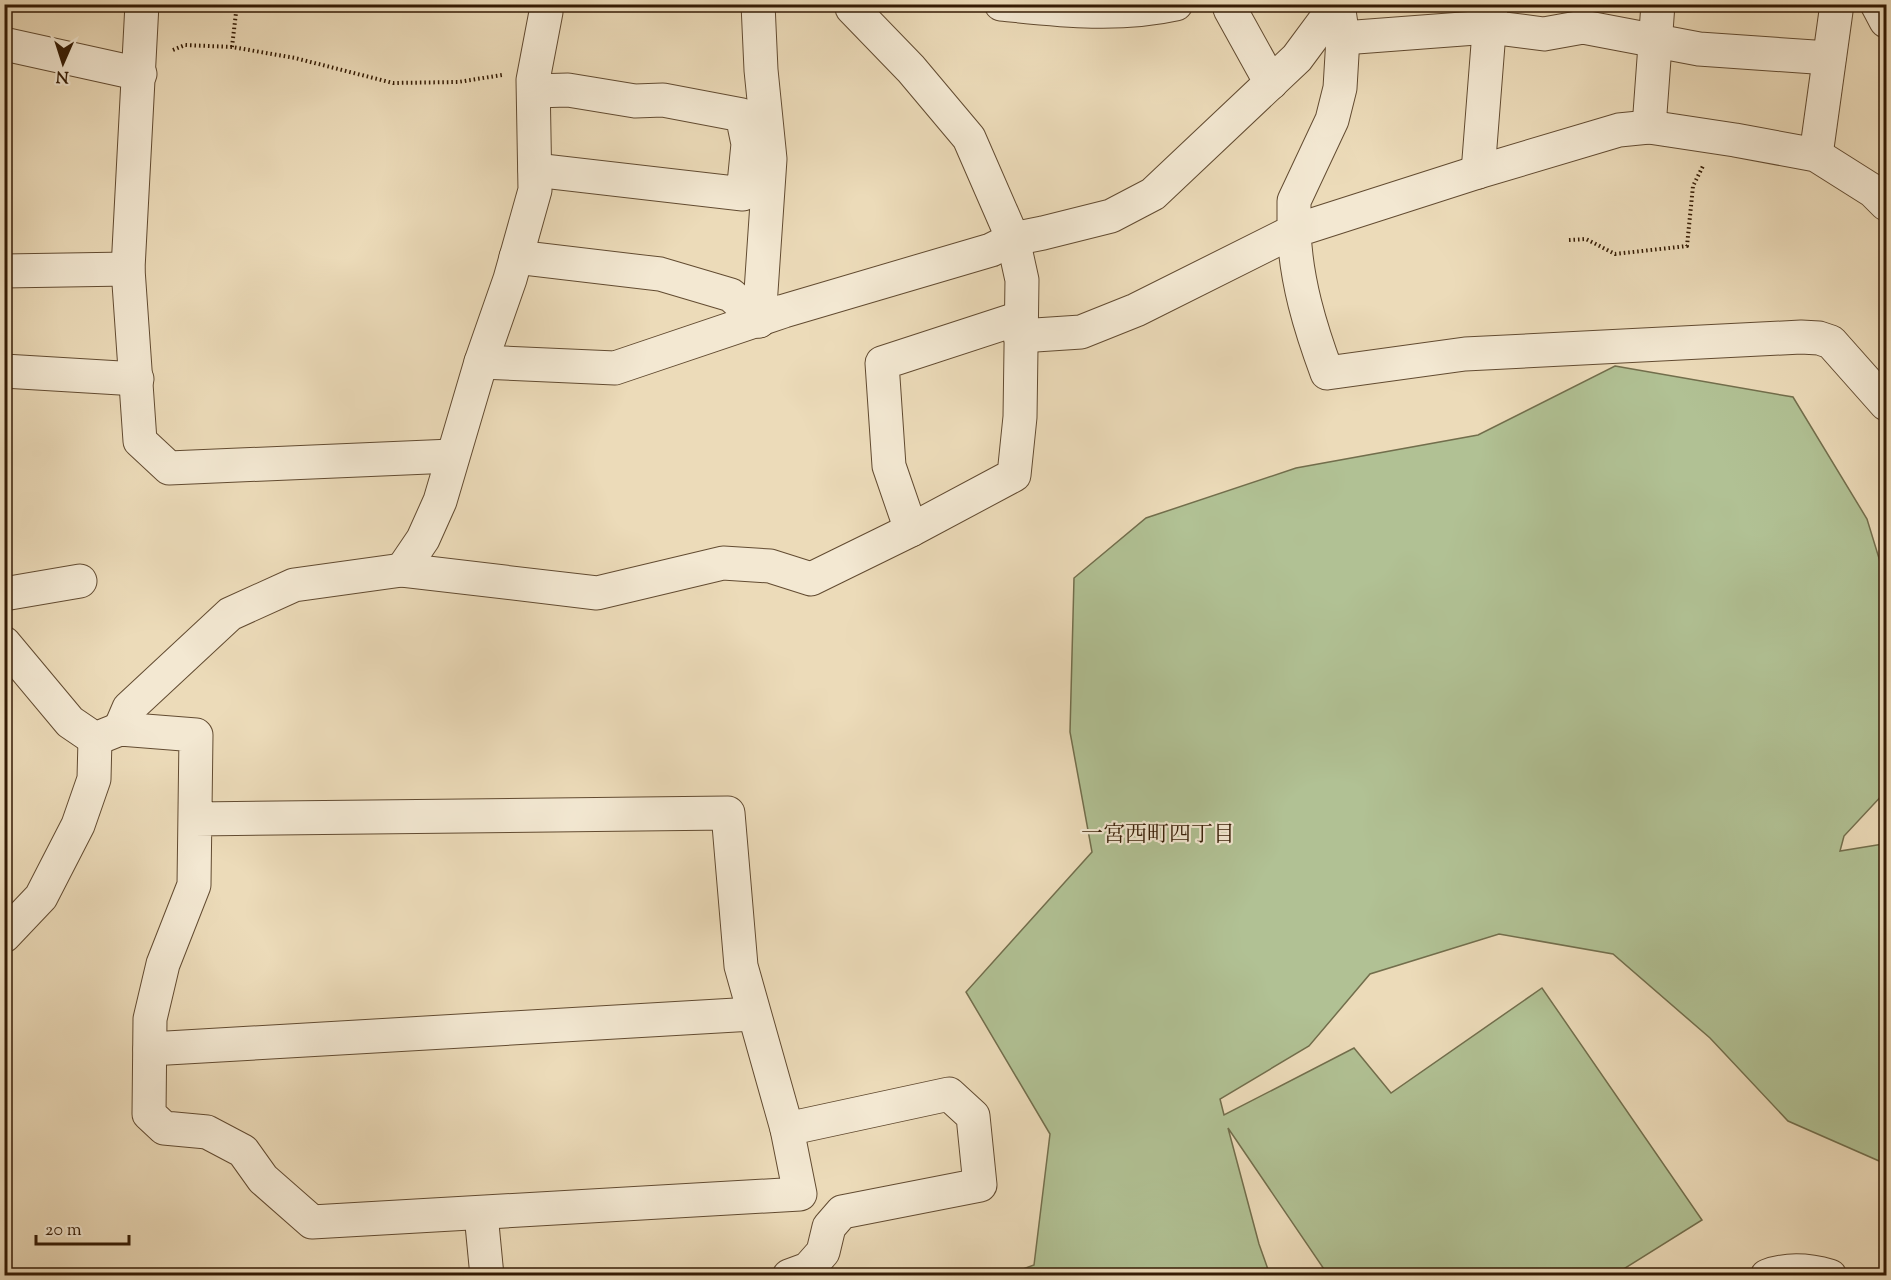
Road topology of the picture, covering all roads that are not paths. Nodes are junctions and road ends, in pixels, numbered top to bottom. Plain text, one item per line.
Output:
1 (142, 4) edge
2 (546, 4) edge
3 (758, 4) edge
4 (1001, 4) edge
5 (1176, 4) edge
6 (1230, 4) edge
7 (1338, 4) edge
8 (1658, 4) edge
9 (1837, 4) edge
10 (1877, 4) edge
11 (857, 6) edge
12 (1490, 16) edge
13 (1887, 21) edge
14 (1343, 38) junction
15 (1655, 41) junction
16 (4, 44) edge
17 (1828, 58) junction
18 (140, 69) junction
19 (534, 81) junction
20 (1271, 83) junction
21 (1648, 127) junction
22 (1816, 155) junction
23 (535, 170) junction
24 (1478, 172) junction
25 (743, 194) junction
26 (1887, 204) edge
27 (1294, 231) junction
28 (1013, 239) junction
29 (516, 257) junction
30 (729, 266) dead end
31 (129, 269) junction
32 (4, 271) edge
33 (660, 274) junction
34 (749, 312) junction
35 (1020, 327) junction
36 (481, 362) junction
37 (4, 371) edge
38 (137, 379) junction
39 (1887, 404) edge
40 (452, 456) junction
41 (911, 530) junction
42 (402, 570) junction
43 (80, 581) dead end
44 (4, 594) edge
45 (4, 643) edge
46 (108, 734) junction
47 (195, 819) junction
48 (4, 936) edge
49 (753, 1014) junction
50 (150, 1049) junction
51 (787, 1129) junction
52 (481, 1214) junction
53 (487, 1275) edge
54 (789, 1275) edge
55 (1767, 1275) edge
56 (1830, 1275) edge

1 - 18 street
2 - 19 street
3 - 34 street
4 - 5 street
6 - 20 street
7 - 14 street
7 - 20 street
8 - 15 street
9 - 17 street
10 - 13 street
11 - 28 street
12 - 14 street
12 - 15 street
12 - 24 street
14 - 27 street
15 - 17 street
15 - 21 street
16 - 18 street
17 - 22 street
18 - 31 street
19 - 23 street
19 - 25 street
20 - 28 street
21 - 22 street
21 - 24 street
22 - 26 street
23 - 25 street
23 - 29 street
24 - 27 street
25 - 34 street
27 - 35 street
27 - 39 street
28 - 34 street
28 - 35 street
29 - 33 street
29 - 36 street
30 - 33 street
31 - 32 street
31 - 38 street
33 - 34 street
34 - 36 street
35 - 41 street
35 - 41 street
36 - 40 street
37 - 38 street
38 - 40 street
40 - 42 street
41 - 42 street
42 - 46 street
43 - 44 street
45 - 46 street
46 - 47 street
46 - 48 street
47 - 49 street
47 - 50 street
49 - 50 street
49 - 51 street
50 - 52 street
51 - 52 street
51 - 54 street
52 - 53 street
55 - 56 street

